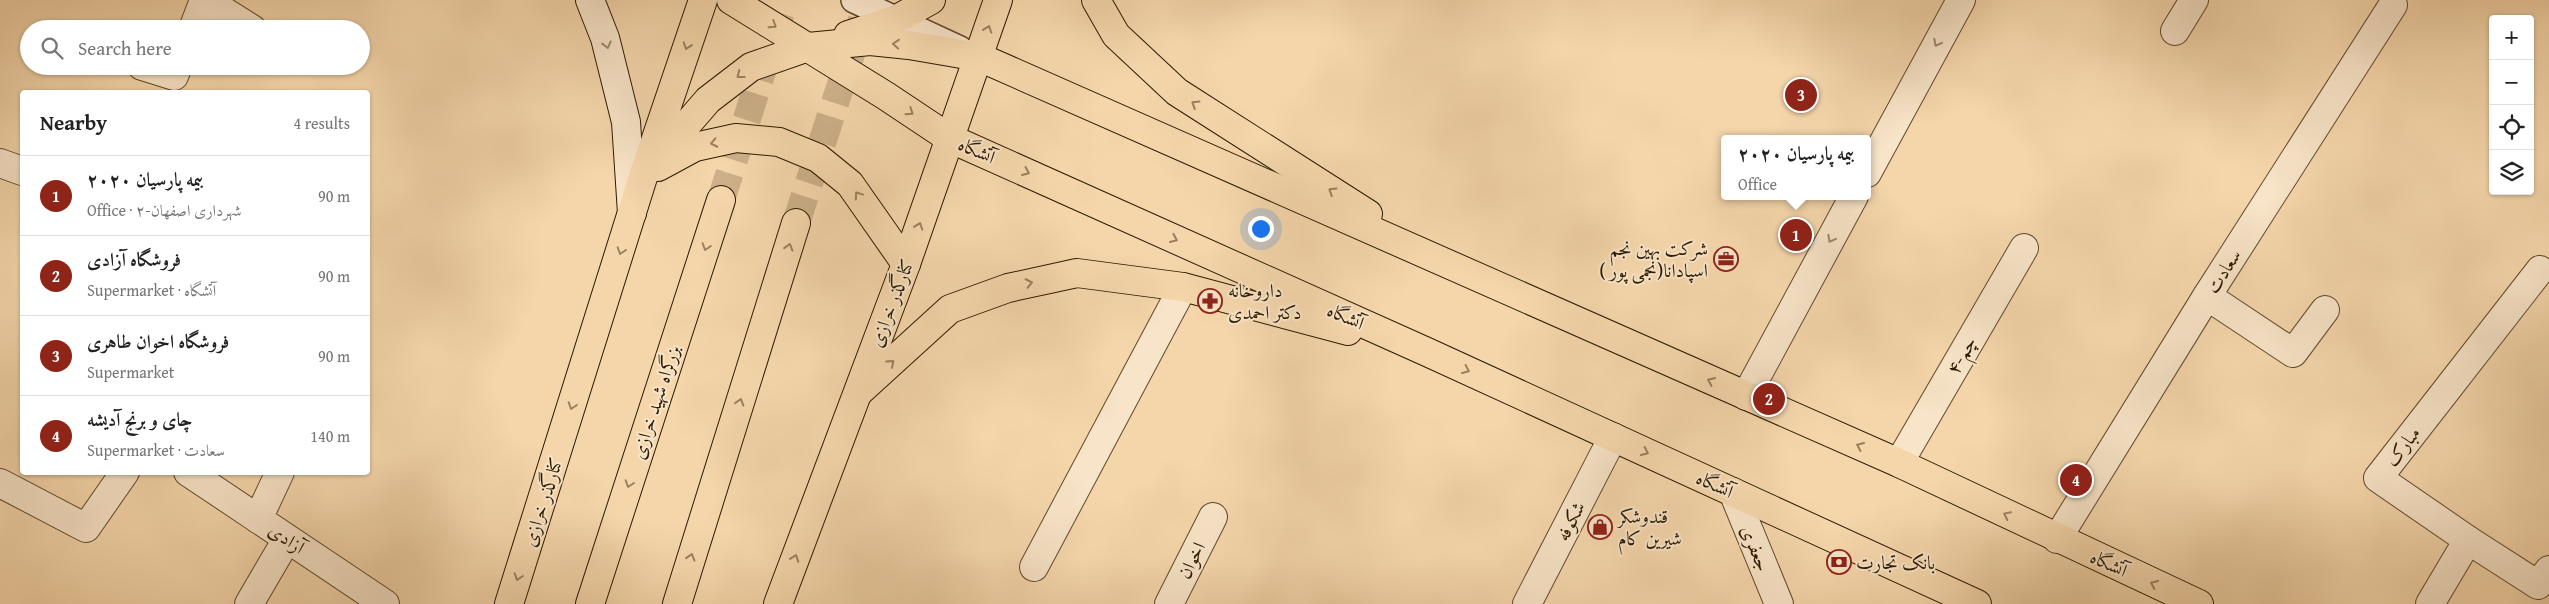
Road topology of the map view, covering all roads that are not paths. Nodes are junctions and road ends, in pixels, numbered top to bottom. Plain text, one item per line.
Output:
1 (205, 0) edge
2 (590, 0) edge
3 (703, 0) edge
4 (731, 0) edge
5 (854, 0) edge
6 (931, 0) edge
7 (998, 0) edge
8 (1096, 0) edge
9 (1961, 0) edge
10 (2194, 0) edge
11 (2393, 5) dead end
12 (897, 19) junction
13 (197, 20) edge
14 (237, 20) edge
15 (2174, 31) dead end
16 (808, 47) junction
17 (979, 57) junction
18 (949, 138) junction
19 (0, 163) edge
20 (1871, 166) edge
21 (20, 170) edge
22 (644, 174) junction
23 (721, 200) tunnel mouth
24 (1852, 200) edge
25 (632, 217) junction
26 (796, 223) tunnel mouth
27 (2024, 248) dead end
28 (906, 264) junction
29 (1448, 264) junction
30 (2540, 270) dead end
31 (1183, 288) junction
32 (2207, 296) junction
33 (2325, 310) dead end
34 (1427, 352) junction
35 (855, 395) junction
36 (1746, 396) junction
37 (1613, 437) junction
38 (1898, 463) junction
39 (122, 475) edge
40 (192, 475) edge
41 (279, 475) edge
42 (0, 484) edge
43 (1733, 492) junction
44 (1213, 517) dead end
45 (258, 519) junction
46 (287, 539) junction
47 (2057, 540) junction
48 (2468, 540) junction
49 (1034, 567) dead end
50 (2549, 570) edge
51 (249, 604) edge
52 (385, 604) edge
53 (509, 604) edge
54 (590, 604) edge
55 (677, 604) edge
56 (778, 604) edge
57 (1169, 604) edge
58 (1527, 604) edge
59 (1779, 604) edge
60 (1977, 604) edge
61 (2199, 604) edge
62 (2430, 604) edge

1 - 13 street
1 - 14 street
2 -> 25 street
3 -> 22 main road, کنارگذر خرازی
4 -> 16 main road, آتشگاه
5 - 12 lane
6 - 12 main road
17 -> 7 main road, کنارگذر خرازی
29 -> 8 main road
9 -> 20 street
10 - 15 street
11 - 32 street, سعادت
12 - 16 main road
12 - 17 lane
17 -> 16 main road, آتشگاه
16 -> 18 main road, آتشگاه
16 -> 22 main road
17 - 18 main road, کنارگذر خرازی
17 - 29 main road, آتشگاه
28 -> 18 main road, کنارگذر خرازی
18 -> 34 main road, آتشگاه
19 - 21 street
22 - 25 main road, کنارگذر خرازی
28 -> 22 main road
23 -> 54 main road, بزرگراه شهید خرازی
24 -> 36 street
25 -> 53 main road, کنارگذر خرازی
55 -> 26 main road
27 - 38 street, ۴-چم
28 - 35 main road, کنارگذر خرازی
36 -> 29 main road, آتشگاه
30 - 48 street, مبارک
31 - 34 main road
35 -> 31 main road
31 - 49 street
32 - 33 street
32 - 47 street, سعادت
34 -> 37 main road, آتشگاه
56 -> 35 main road, کنارگذر خرازی
38 -> 36 main road, آتشگاه
37 -> 43 main road, آتشگاه
37 - 58 street, شکوفه
47 -> 38 main road, آتشگاه
39 - 42 street
40 - 45 street, آزادی
41 - 45 street
43 - 59 street, جعفری
43 - 60 main road, آتشگاه
44 - 57 street, اخوان
45 - 46 street, آزادی
46 - 51 street
46 - 52 street, آزادی
61 -> 47 main road, آتشگاه
48 - 50 street
48 - 62 street

